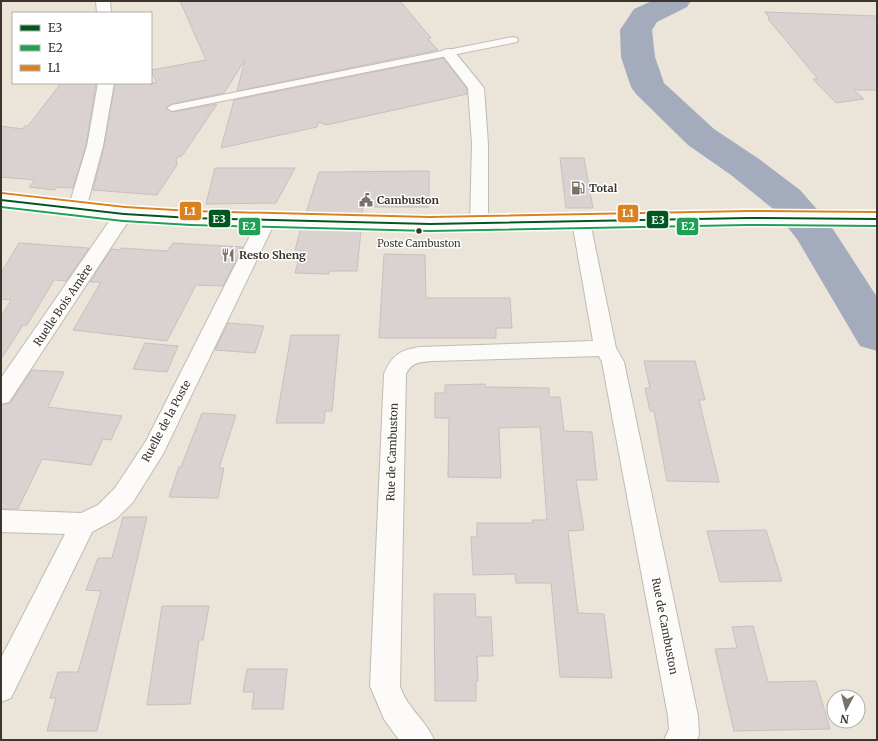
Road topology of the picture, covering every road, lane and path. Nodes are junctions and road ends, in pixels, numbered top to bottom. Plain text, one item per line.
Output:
1 (103, 1) edge
2 (104, 12) edge
3 (513, 40) dead end
4 (448, 53) junction
5 (106, 84) edge
6 (172, 108) dead end
7 (1, 200) edge
8 (77, 209) junction
9 (124, 214) junction
10 (877, 219) edge
11 (267, 220) junction
12 (581, 222) junction
13 (479, 224) junction
14 (605, 348) junction
15 (1, 396) edge
16 (1, 521) edge
17 (83, 524) junction
18 (1, 688) edge
19 (419, 740) edge
20 (679, 740) edge

1 - 2 street
3 - 4 lane
4 - 6 lane
4 - 13 street
5 - 8 street
7 - 8 street
8 - 9 street
9 - 11 street
9 - 15 street, Ruelle Bois Amère
10 - 12 street
11 - 13 street
11 - 17 street, Ruelle de la Poste
12 - 13 street
12 - 14 street, Rue de Cambuston
14 - 19 street, Rue de Cambuston
14 - 20 street, Rue de Cambuston
16 - 17 street
17 - 18 street

